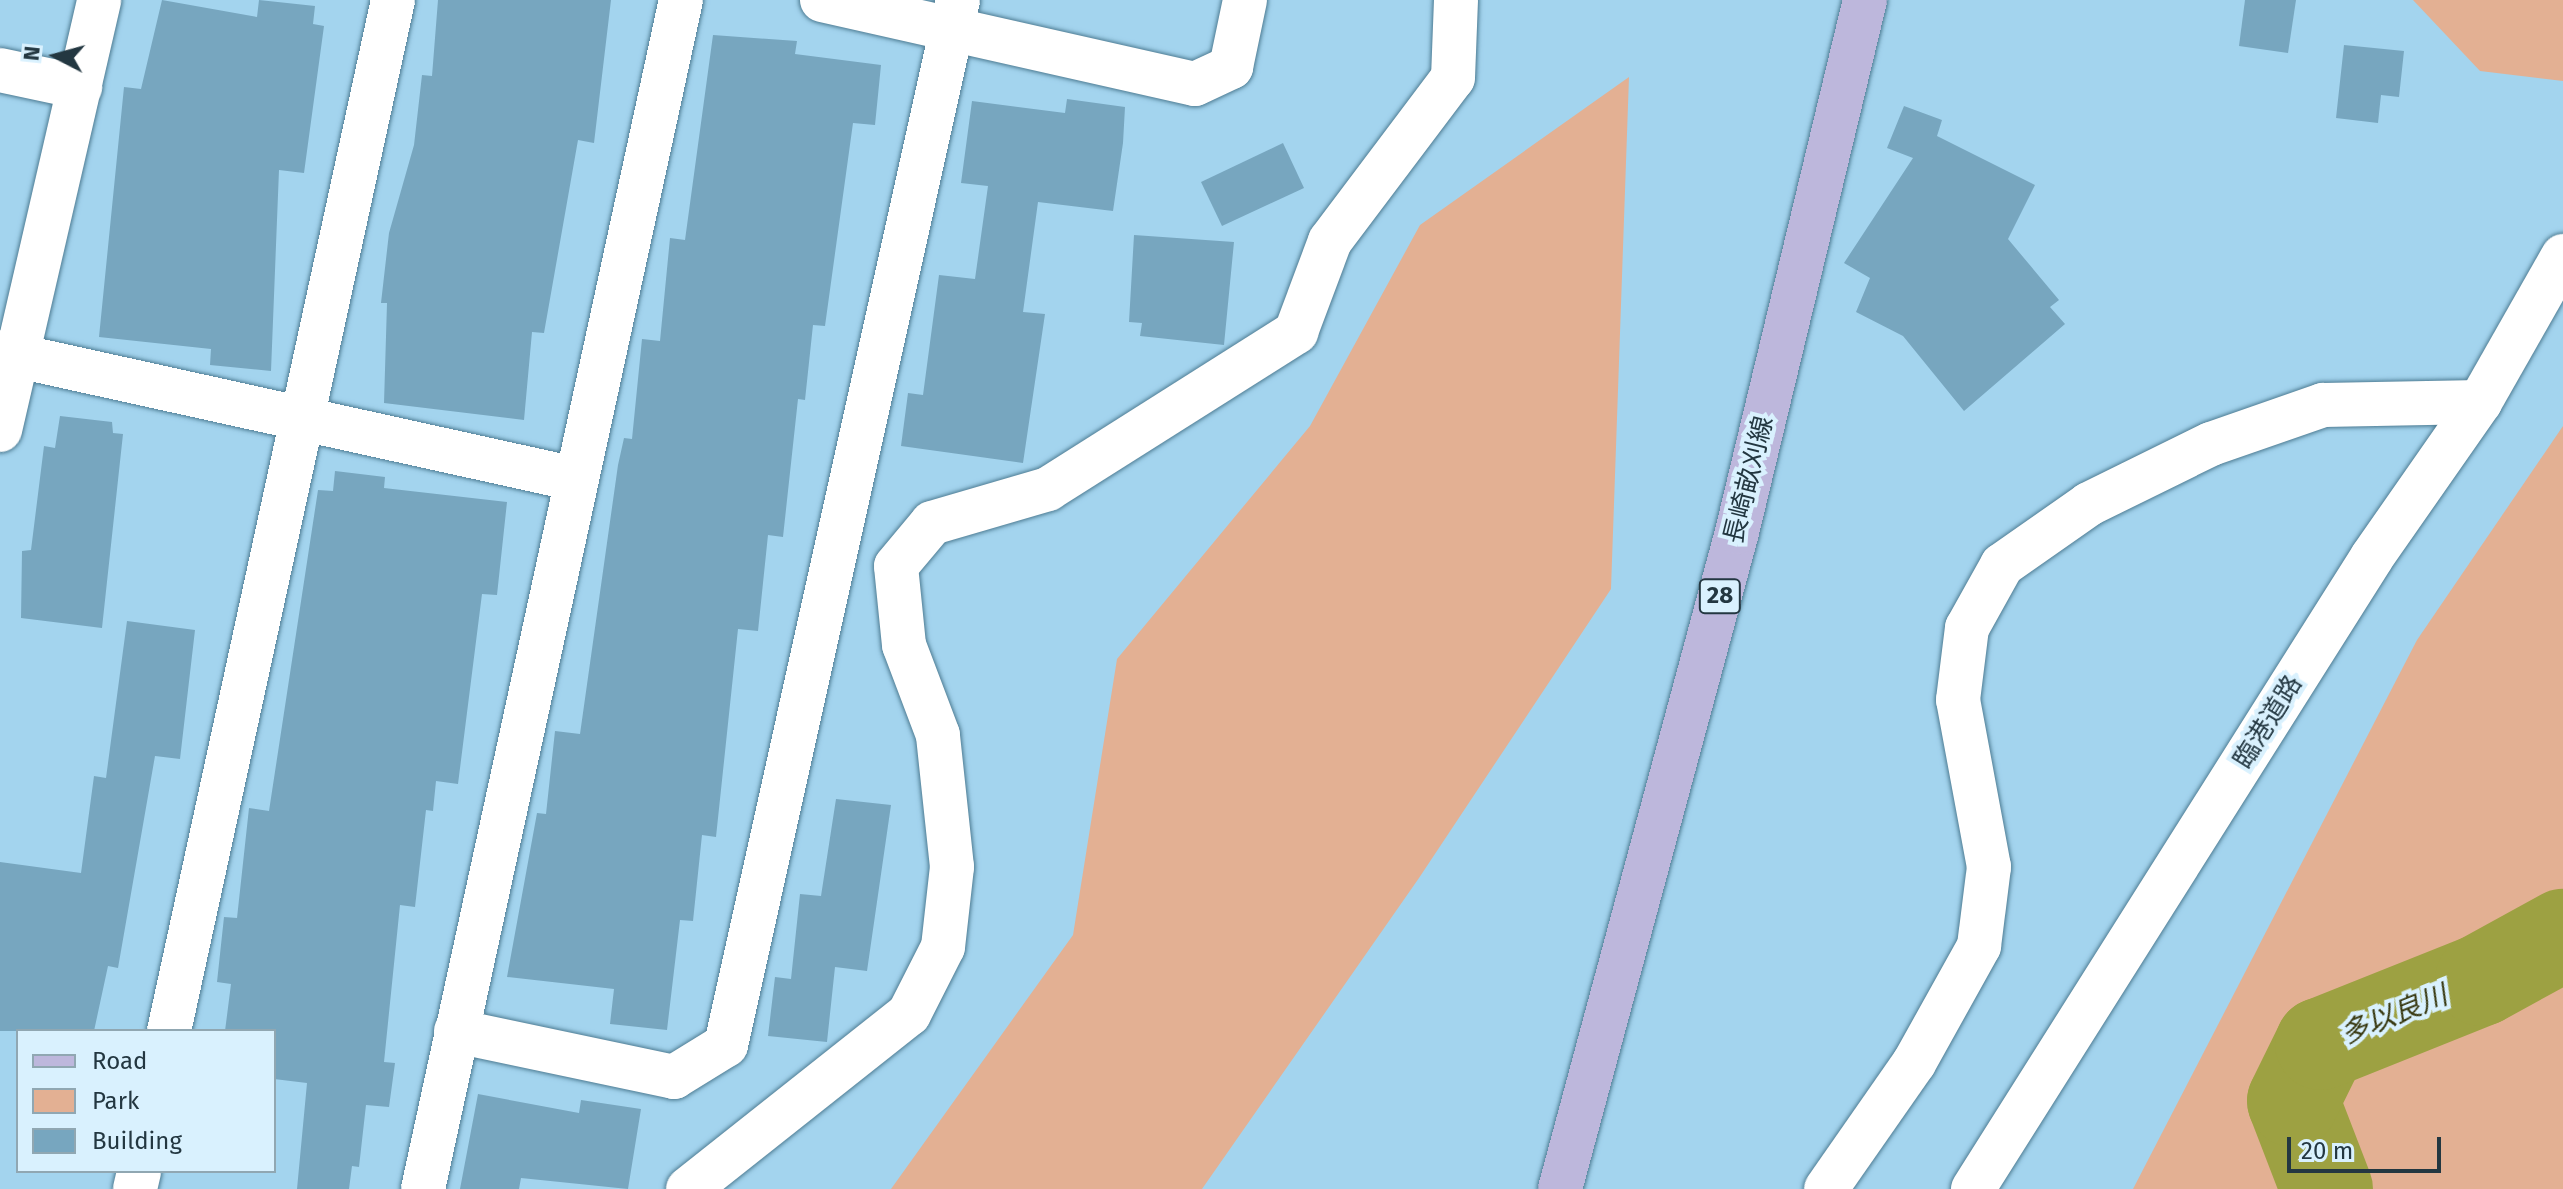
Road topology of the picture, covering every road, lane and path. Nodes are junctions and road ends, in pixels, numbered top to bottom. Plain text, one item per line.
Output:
1 (99, 0) edge
2 (393, 0) edge
3 (681, 0) edge
4 (822, 0) edge
5 (1245, 0) edge
6 (1456, 0) edge
7 (1865, 0) edge
8 (954, 14) edge
9 (0, 70) edge
10 (80, 87) junction
11 (2563, 256) edge
12 (7, 354) edge
13 (2480, 402) junction
14 (302, 416) junction
15 (0, 430) edge
16 (575, 479) junction
17 (169, 1029) edge
18 (456, 1031) junction
19 (423, 1189) edge
20 (688, 1189) edge
21 (1560, 1189) edge
22 (1826, 1189) edge
23 (1973, 1189) edge

1 - 10 street
2 - 14 street
3 - 16 street
4 - 8 street
5 - 8 street
6 - 20 street
7 - 21 main road, 長崎畝刈線 / 28
8 - 18 street
9 - 10 street
10 - 12 street
11 - 13 street, 臨港道路
12 - 14 street
12 - 15 street
13 - 22 street
13 - 23 street, 臨港道路
14 - 16 street
14 - 17 street
16 - 18 street
18 - 19 street

